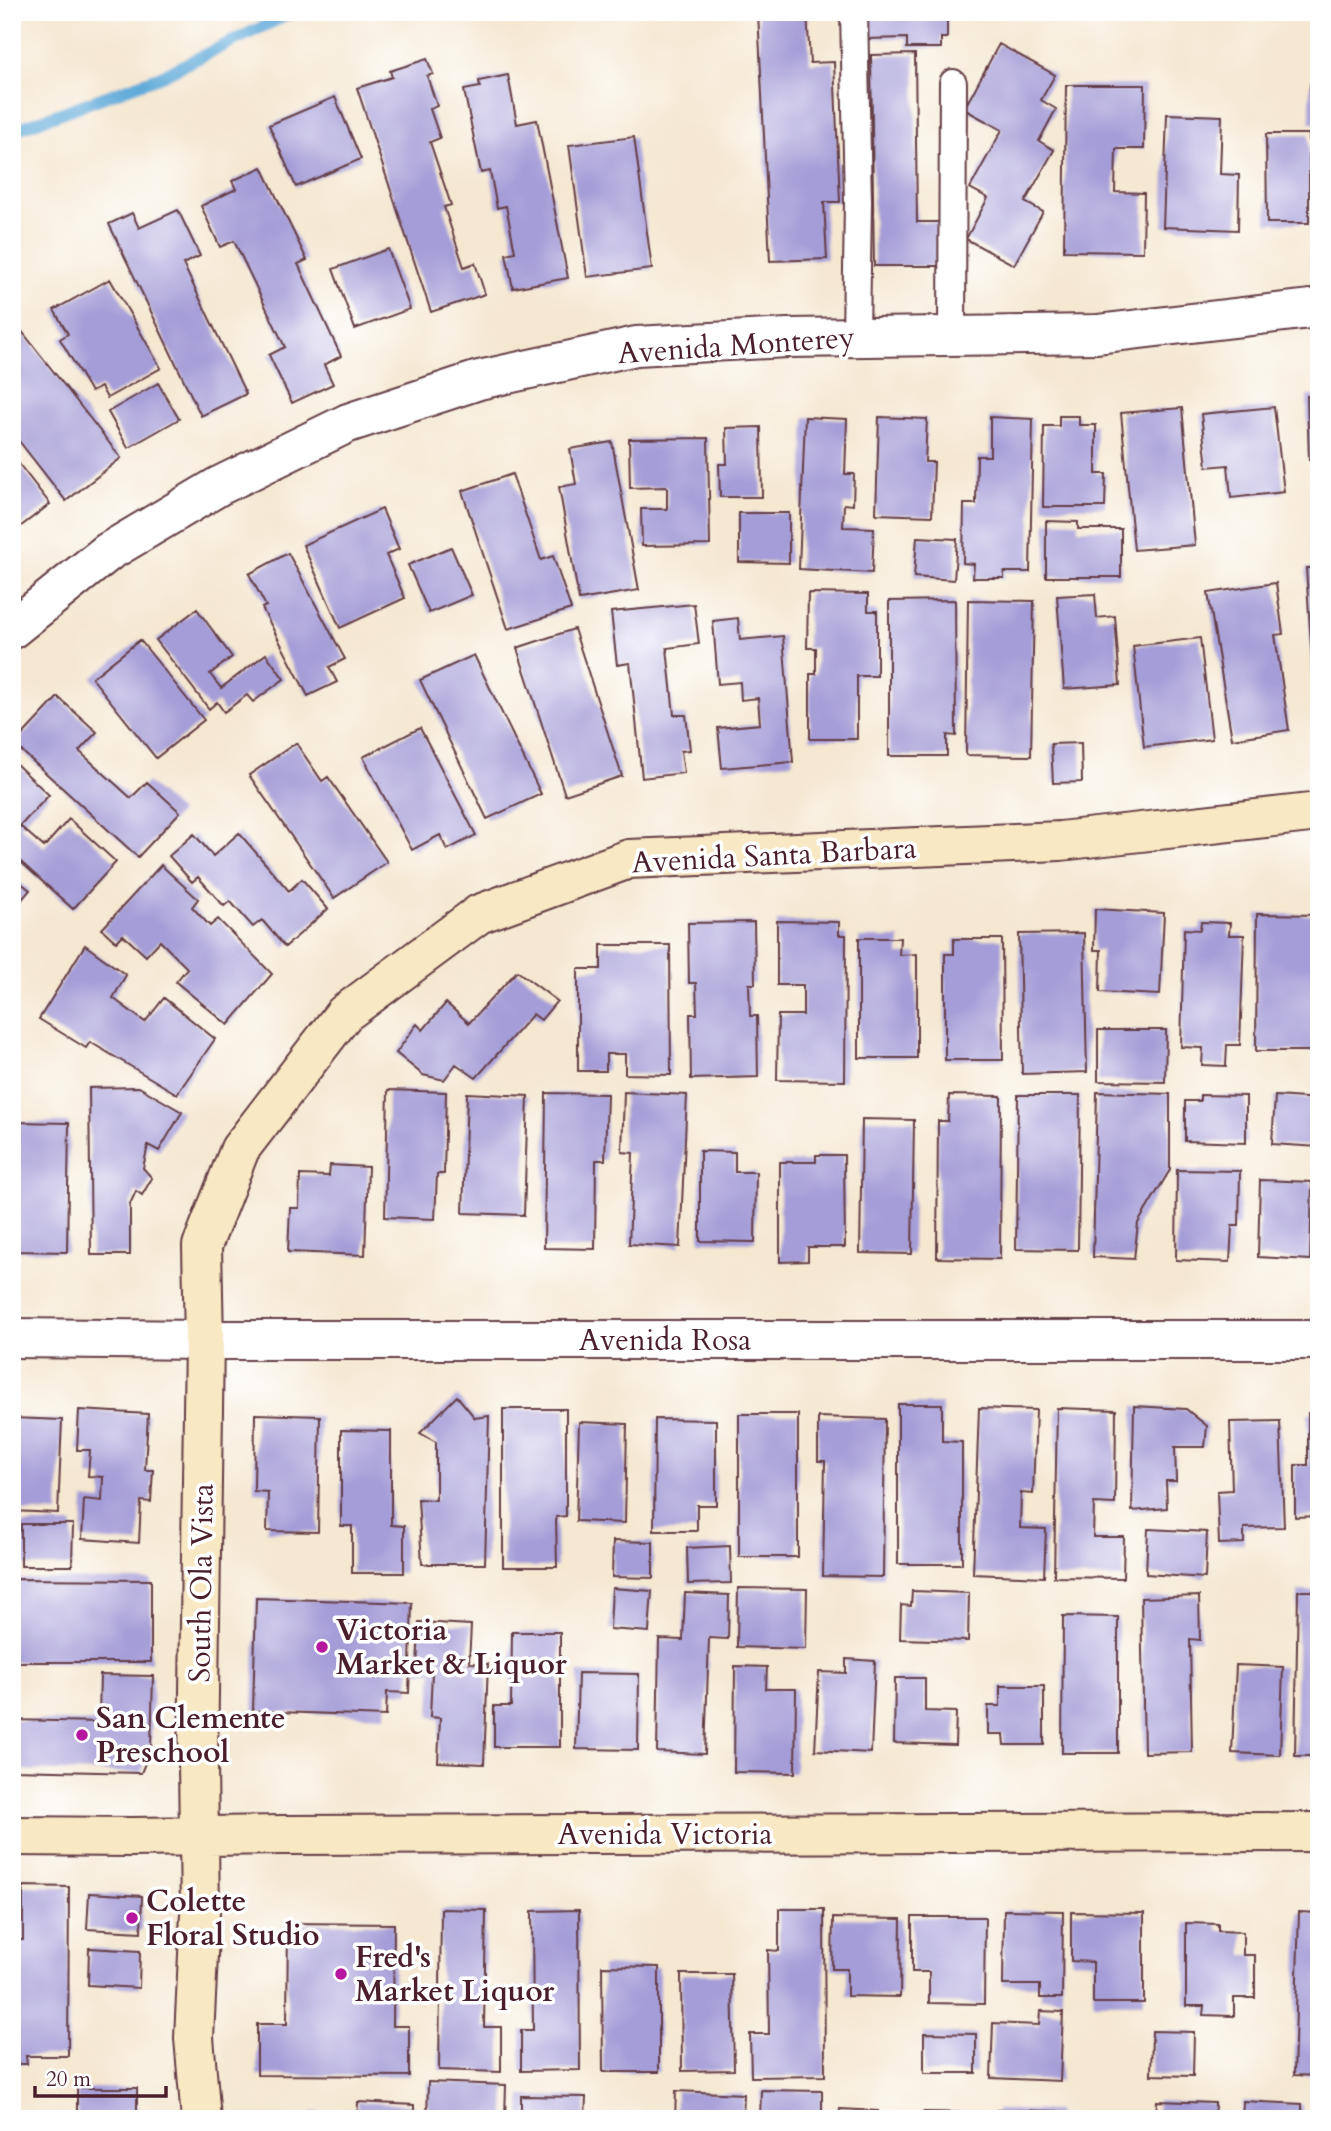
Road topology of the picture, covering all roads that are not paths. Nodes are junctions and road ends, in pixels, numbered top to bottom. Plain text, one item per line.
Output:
1 (854, 12) edge
2 (953, 83) dead end
3 (1319, 308) edge
4 (952, 336) junction
5 (856, 337) junction
6 (12, 629) edge
7 (1319, 812) edge
8 (12, 1338) edge
9 (204, 1340) junction
10 (1319, 1340) edge
11 (1319, 1832) edge
12 (12, 1836) edge
13 (199, 1836) junction
14 (201, 2119) edge

1 - 5 lane
2 - 4 lane
3 - 4 street, Avenida Monterey
4 - 5 street, Avenida Monterey
5 - 6 street, Avenida Monterey
7 - 9 street, Avenida Santa Barbara
8 - 9 street, Avenida Rosa
9 - 10 street, Avenida Rosa
9 - 13 street, South Ola Vista
11 - 13 street, Avenida Victoria
12 - 13 street, Avenida Victoria
13 - 14 street, South Ola Vista

